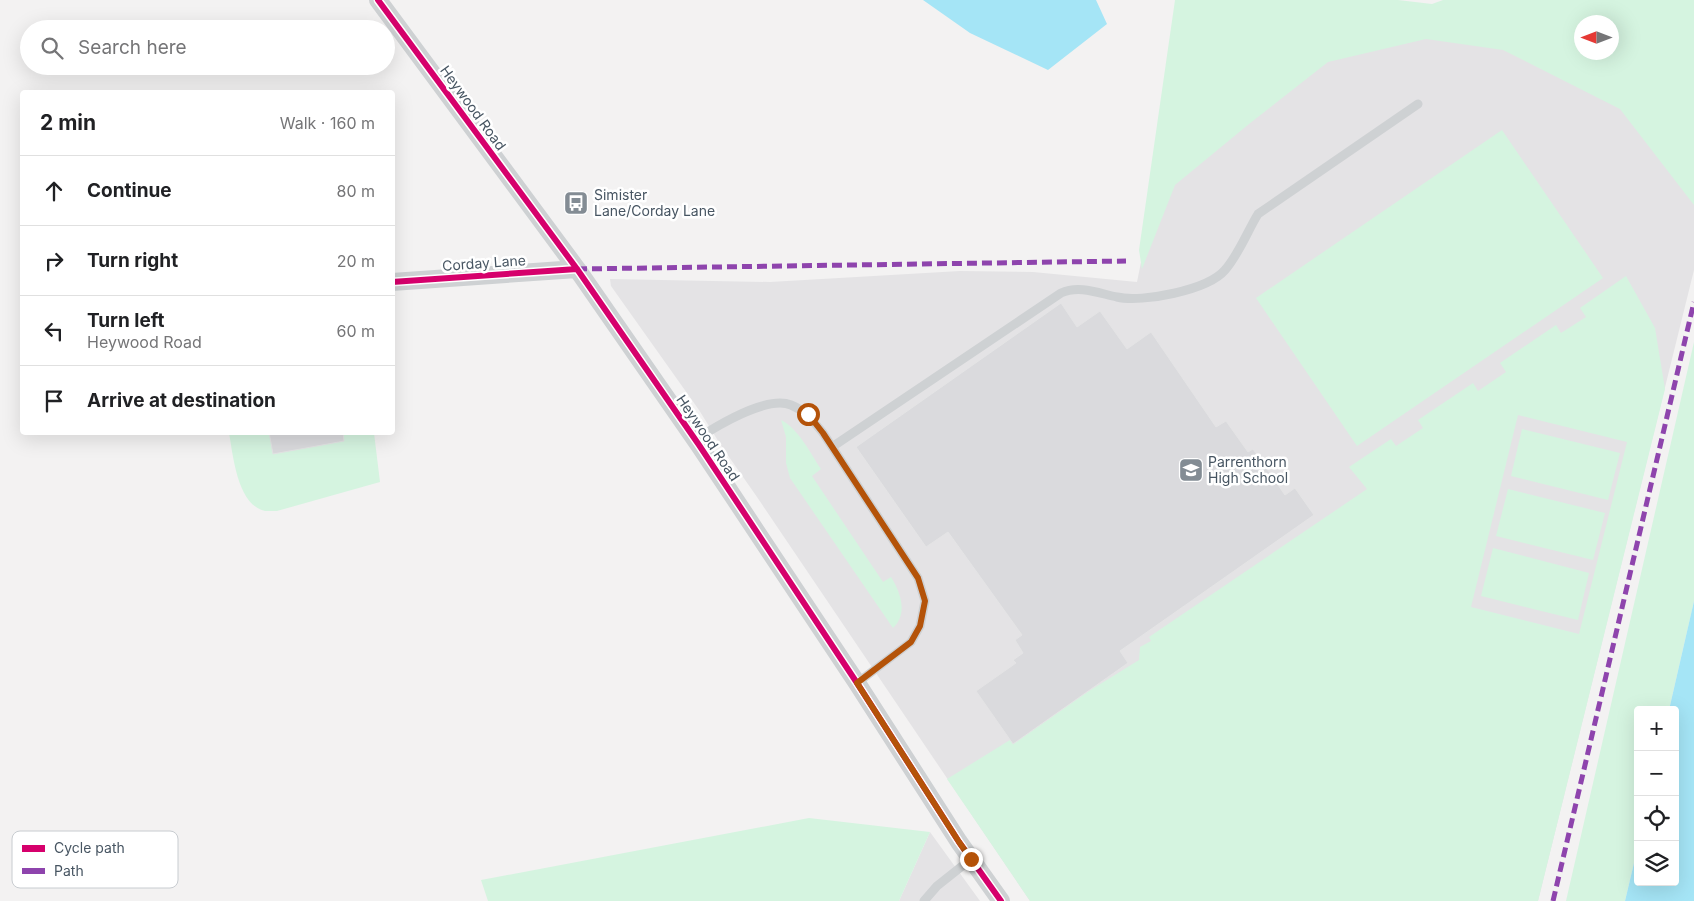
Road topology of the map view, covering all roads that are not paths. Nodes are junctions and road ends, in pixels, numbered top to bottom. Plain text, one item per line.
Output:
1 (378, 0) edge
2 (393, 20) edge
3 (395, 23) edge
4 (1418, 104) dead end
5 (577, 269) junction
6 (395, 282) edge
7 (695, 440) junction
8 (832, 448) junction
9 (857, 683) junction
10 (971, 859) junction
11 (924, 901) edge
12 (1001, 901) edge

1 - 2 street, Heywood Road
3 - 5 street, Heywood Road
4 - 8 lane
5 - 6 street, Corday Lane
5 - 7 street, Heywood Road
7 - 8 lane
7 - 9 street, Heywood Road
8 - 9 lane
9 - 10 street, Heywood Road
10 - 11 lane
10 - 12 street, Heywood Road

